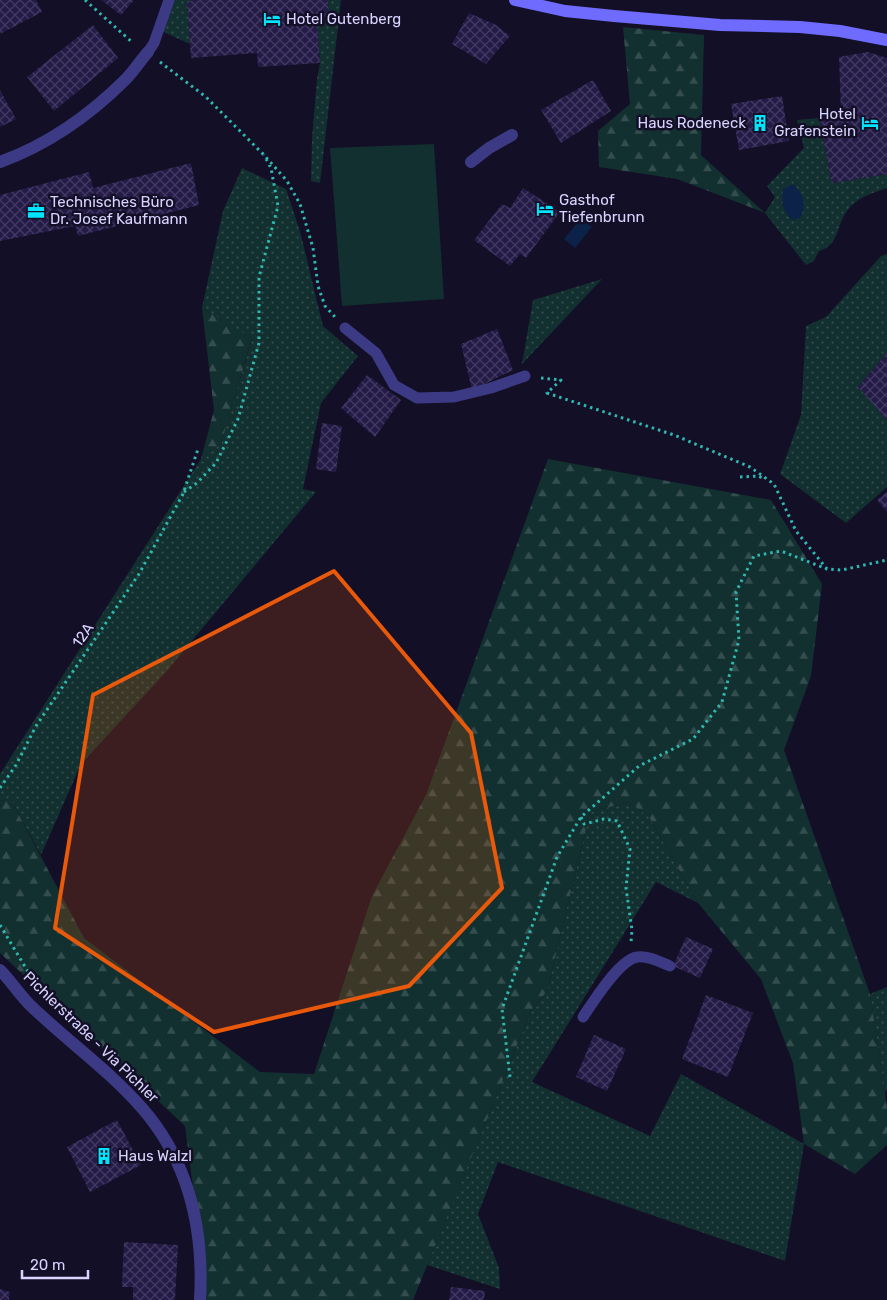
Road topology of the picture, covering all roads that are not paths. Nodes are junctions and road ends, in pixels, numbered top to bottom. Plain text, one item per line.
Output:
1 (169, 0) edge
2 (516, 0) edge
3 (887, 40) edge
4 (147, 53) joint
5 (512, 135) dead end
6 (0, 162) edge
7 (471, 162) dead end
8 (345, 328) road end
9 (525, 376) road end
10 (670, 966) dead end
11 (0, 970) edge
12 (584, 1017) dead end
13 (200, 1300) edge

1 - 4 lane
2 - 3 street
4 - 6 street
5 - 7 street
8 - 9 lane
10 - 12 lane
11 - 13 street, Pichlerstraße - Via Pichler

